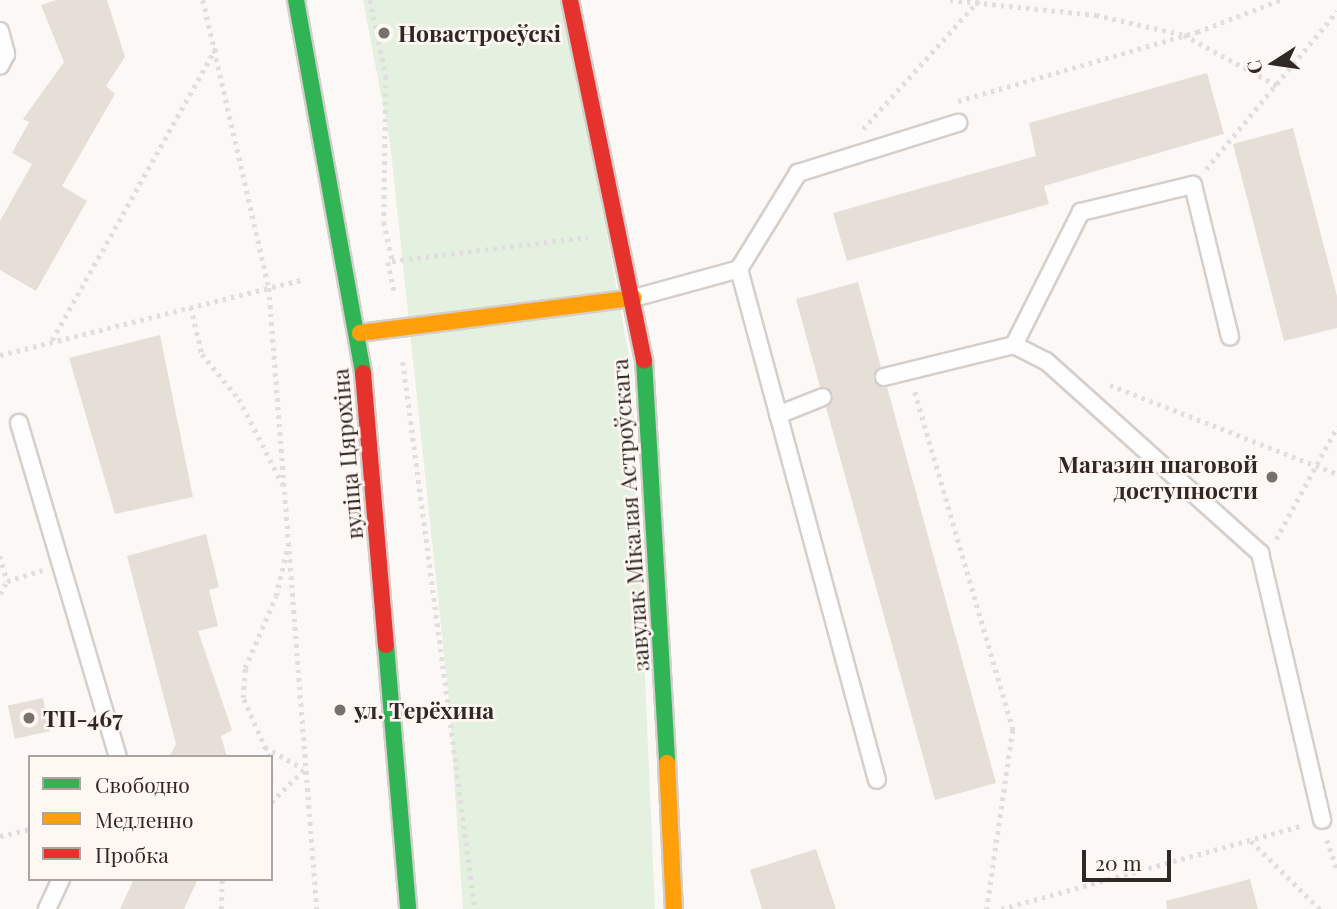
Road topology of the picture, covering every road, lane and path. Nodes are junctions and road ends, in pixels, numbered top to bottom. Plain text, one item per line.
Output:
1 (204, 0) edge
2 (296, 0) edge
3 (370, 0) edge
4 (570, 0) edge
5 (950, 0) edge
6 (1280, 0) edge
7 (978, 3) edge
8 (1337, 11) edge
9 (0, 30) edge
10 (1184, 35) junction
11 (216, 48) junction
12 (0, 65) edge
13 (1278, 86) junction
14 (958, 124) dead end
15 (939, 129) junction
16 (836, 158) junction
17 (1193, 185) junction
18 (619, 233) junction
19 (390, 261) junction
20 (739, 269) junction
21 (301, 280) dead end
22 (269, 288) junction
23 (634, 298) junction
24 (191, 307) junction
25 (399, 328) junction
26 (360, 333) junction
27 (1230, 337) dead end
28 (52, 340) junction
29 (1014, 345) junction
30 (0, 355) edge
31 (909, 371) junction
32 (884, 377) dead end
33 (1097, 380) dead end
34 (823, 397) dead end
35 (778, 415) junction
36 (19, 424) dead end
37 (1337, 427) edge
38 (1315, 462) junction
39 (1337, 474) edge
40 (285, 488) junction
41 (289, 541) junction
42 (1259, 553) junction
43 (0, 556) edge
44 (60, 565) junction
45 (7, 581) junction
46 (0, 594) edge
47 (264, 747) junction
48 (117, 755) edge
49 (267, 755) edge
50 (304, 768) junction
51 (877, 780) dead end
52 (273, 800) edge
53 (1322, 820) junction
54 (28, 829) edge
55 (0, 836) edge
56 (1251, 840) junction
57 (1337, 869) edge
58 (60, 881) edge
59 (222, 881) edge
60 (47, 909) edge
61 (221, 909) edge
62 (317, 909) edge
63 (408, 909) edge
64 (475, 909) edge
65 (674, 909) edge
66 (987, 909) edge
67 (1001, 909) edge
68 (1321, 909) edge

1 - 11 path
2 - 26 street, вуліца Цярохіна
3 - 19 path
4 - 18 street, завулак Мікалая Астроўскага
5 - 7 path
6 - 10 path
7 - 10 path
7 - 16 path
8 - 13 path
9 - 12 lane
10 - 13 path
10 - 15 path
11 - 22 path
11 - 28 path
13 - 17 path
14 - 15 lane
15 - 16 lane
16 - 20 lane
17 - 27 lane
17 - 29 lane
18 - 19 path
18 - 23 street, завулак Мікалая Астроўскага
19 - 25 path
20 - 23 lane
20 - 35 lane
21 - 22 path
22 - 24 path
22 - 40 path
23 - 25 street
23 - 65 street, завулак Мікалая Астроўскага
24 - 28 path
24 - 40 path
25 - 26 street
25 - 64 path
26 - 63 street, вуліца Цярохіна
28 - 30 path
29 - 31 lane
29 - 42 lane
31 - 32 lane
31 - 66 path
33 - 38 path
34 - 35 lane
35 - 51 lane
36 - 44 lane
37 - 38 path
38 - 39 path
38 - 42 path
40 - 41 path
41 - 47 path
41 - 50 path
42 - 53 lane
43 - 45 path
44 - 45 path
44 - 48 lane
45 - 46 path
47 - 49 path
47 - 50 path
50 - 52 path
50 - 62 path
53 - 56 path
53 - 57 path
54 - 55 path
56 - 67 path
56 - 68 path
58 - 60 lane
59 - 61 path

